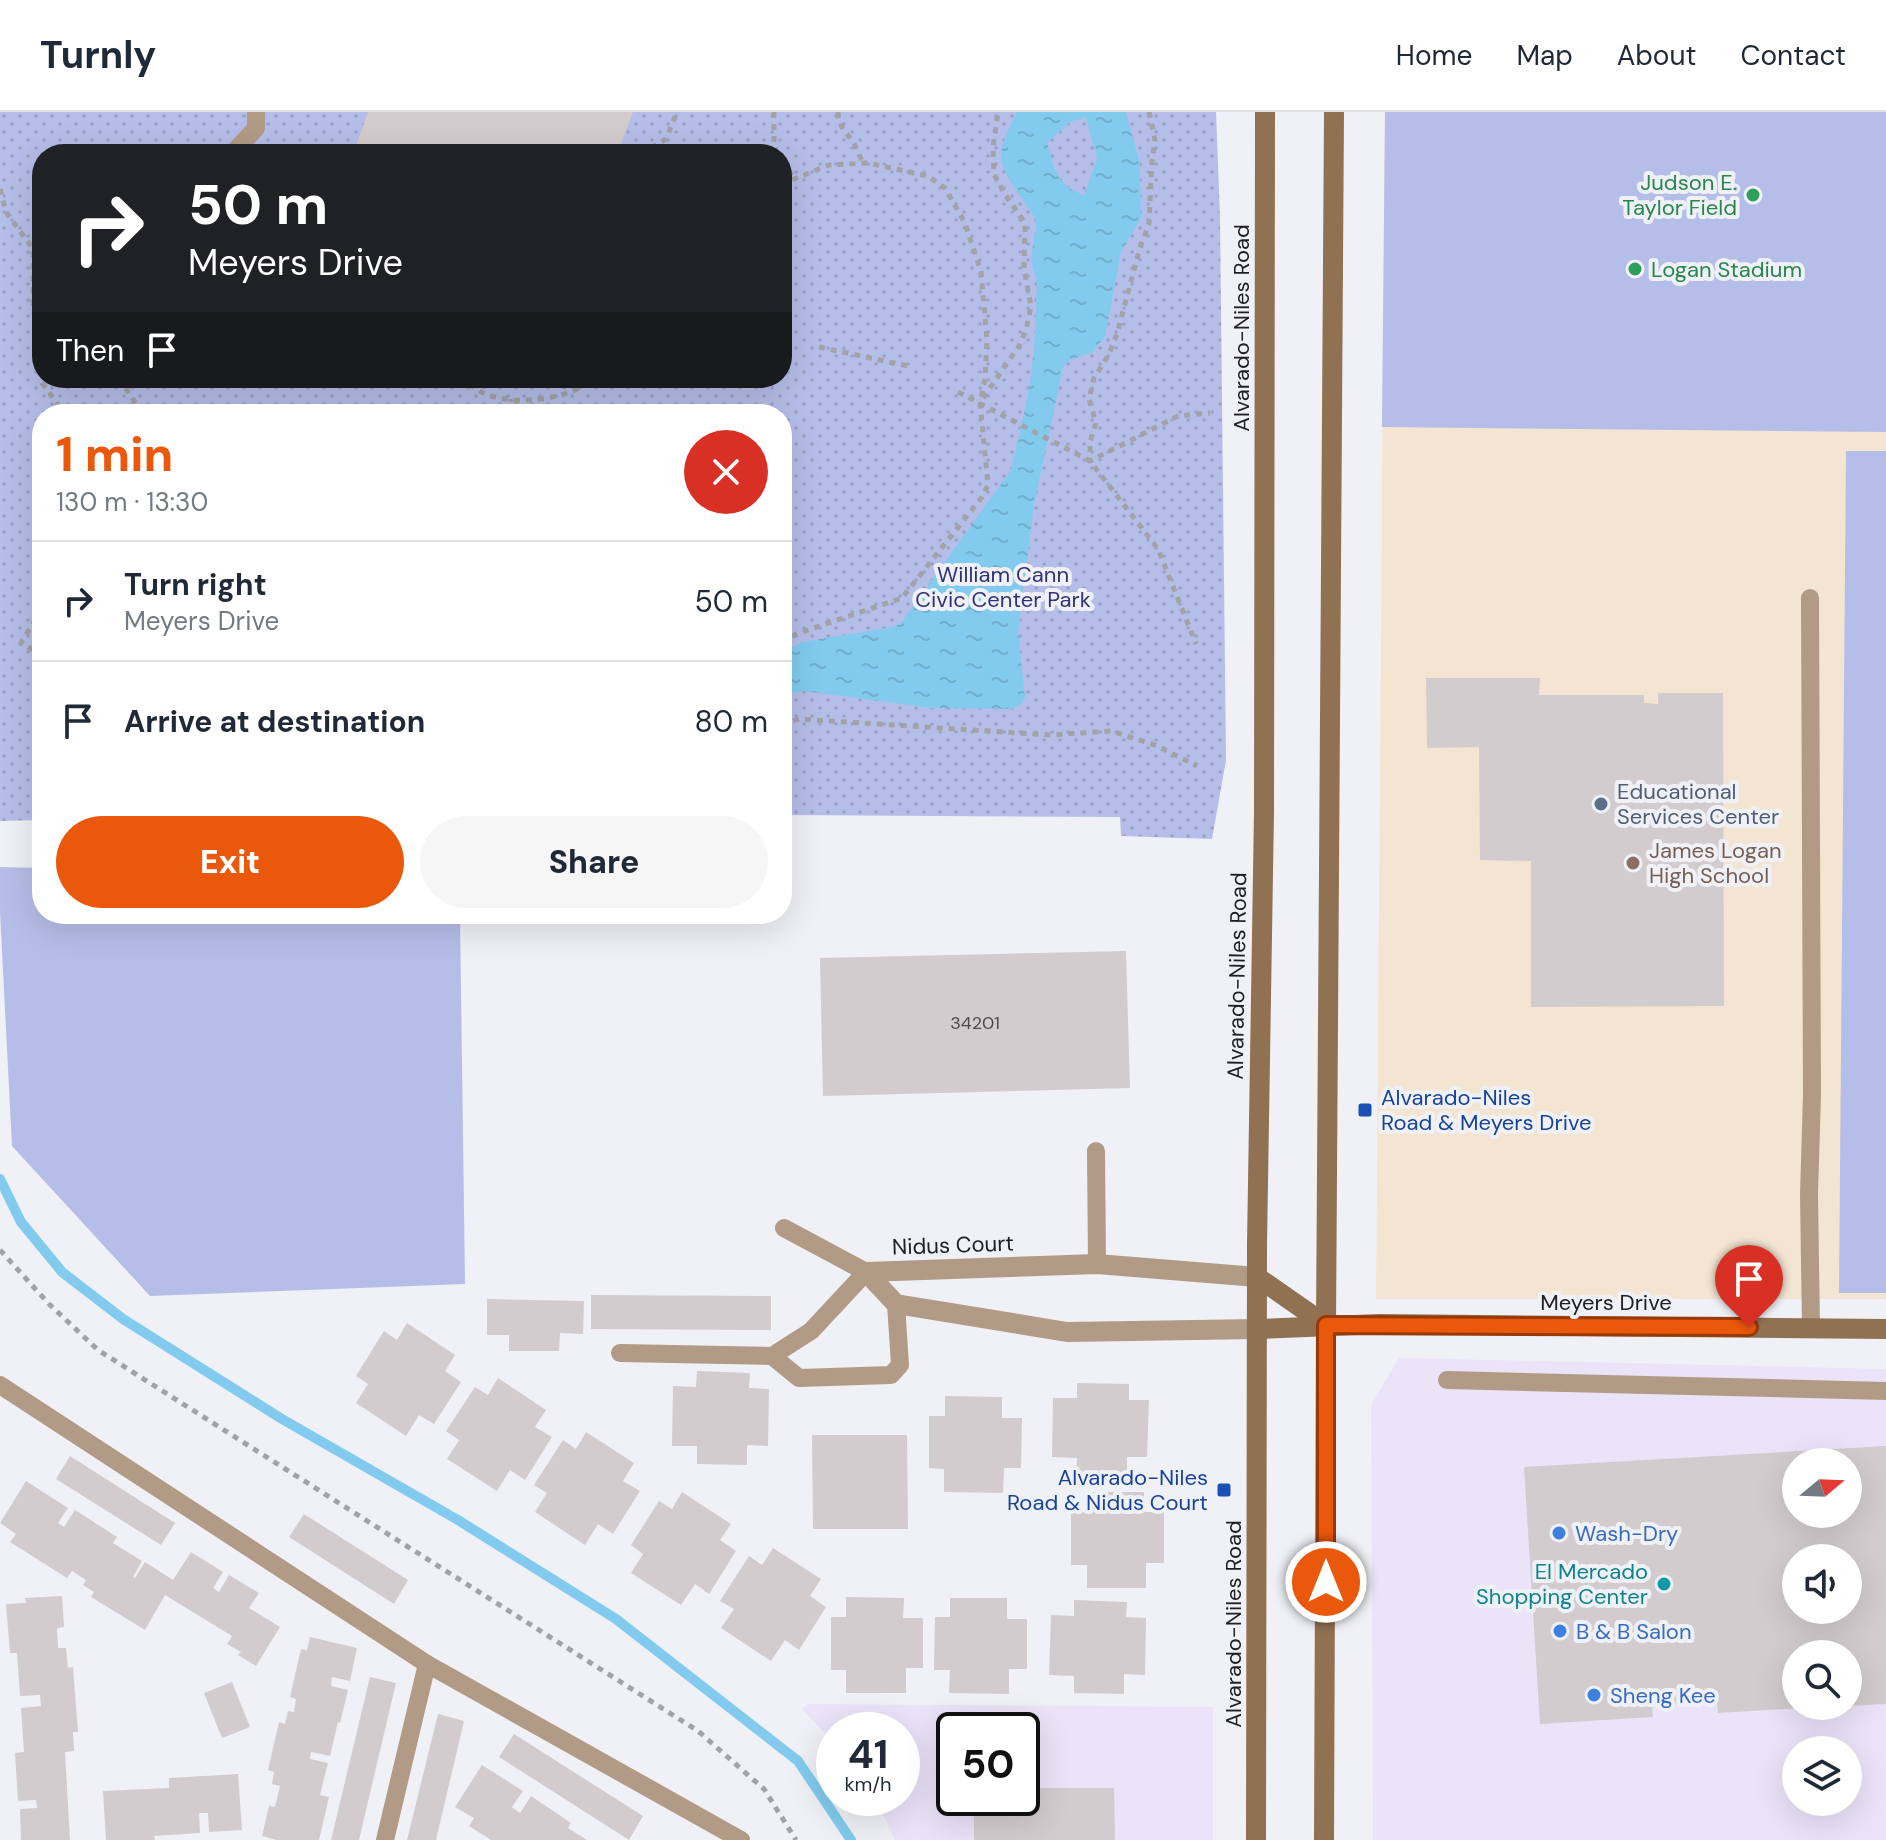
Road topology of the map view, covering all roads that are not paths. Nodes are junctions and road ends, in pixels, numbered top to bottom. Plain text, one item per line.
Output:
1 (256, 112) edge
2 (1265, 112) edge
3 (1334, 112) edge
4 (241, 144) edge
5 (1810, 598) dead end
6 (1096, 1151) dead end
7 (784, 1228) dead end
8 (1097, 1264) junction
9 (866, 1272) junction
10 (1257, 1277) junction
11 (896, 1304) junction
12 (1326, 1325) junction
13 (1811, 1328) junction
14 (1257, 1329) junction
15 (1886, 1329) edge
16 (620, 1353) dead end
17 (772, 1356) junction
18 (1447, 1380) dead end
19 (0, 1385) edge
20 (1886, 1391) edge
21 (427, 1664) junction
22 (385, 1840) edge
23 (741, 1840) edge
24 (1256, 1840) edge
25 (1324, 1840) edge

1 - 4 lane
2 - 10 main road, Alvarado-Niles Road
3 - 12 main road
5 - 13 lane
6 - 8 lane
7 - 9 lane
8 - 9 street, Nidus Court
8 - 10 street, Nidus Court
9 - 11 street, Nidus Court
9 - 17 lane
10 - 12 main road
10 - 14 main road, Alvarado-Niles Road
11 - 14 street
11 - 17 lane
12 - 13 main road, Meyers Drive
12 - 14 main road, Meyers Drive
12 - 25 main road
13 - 15 main road, Meyers Drive
14 - 24 main road, Alvarado-Niles Road
16 - 17 lane
18 - 20 lane
19 - 21 lane
21 - 22 lane
21 - 23 lane

